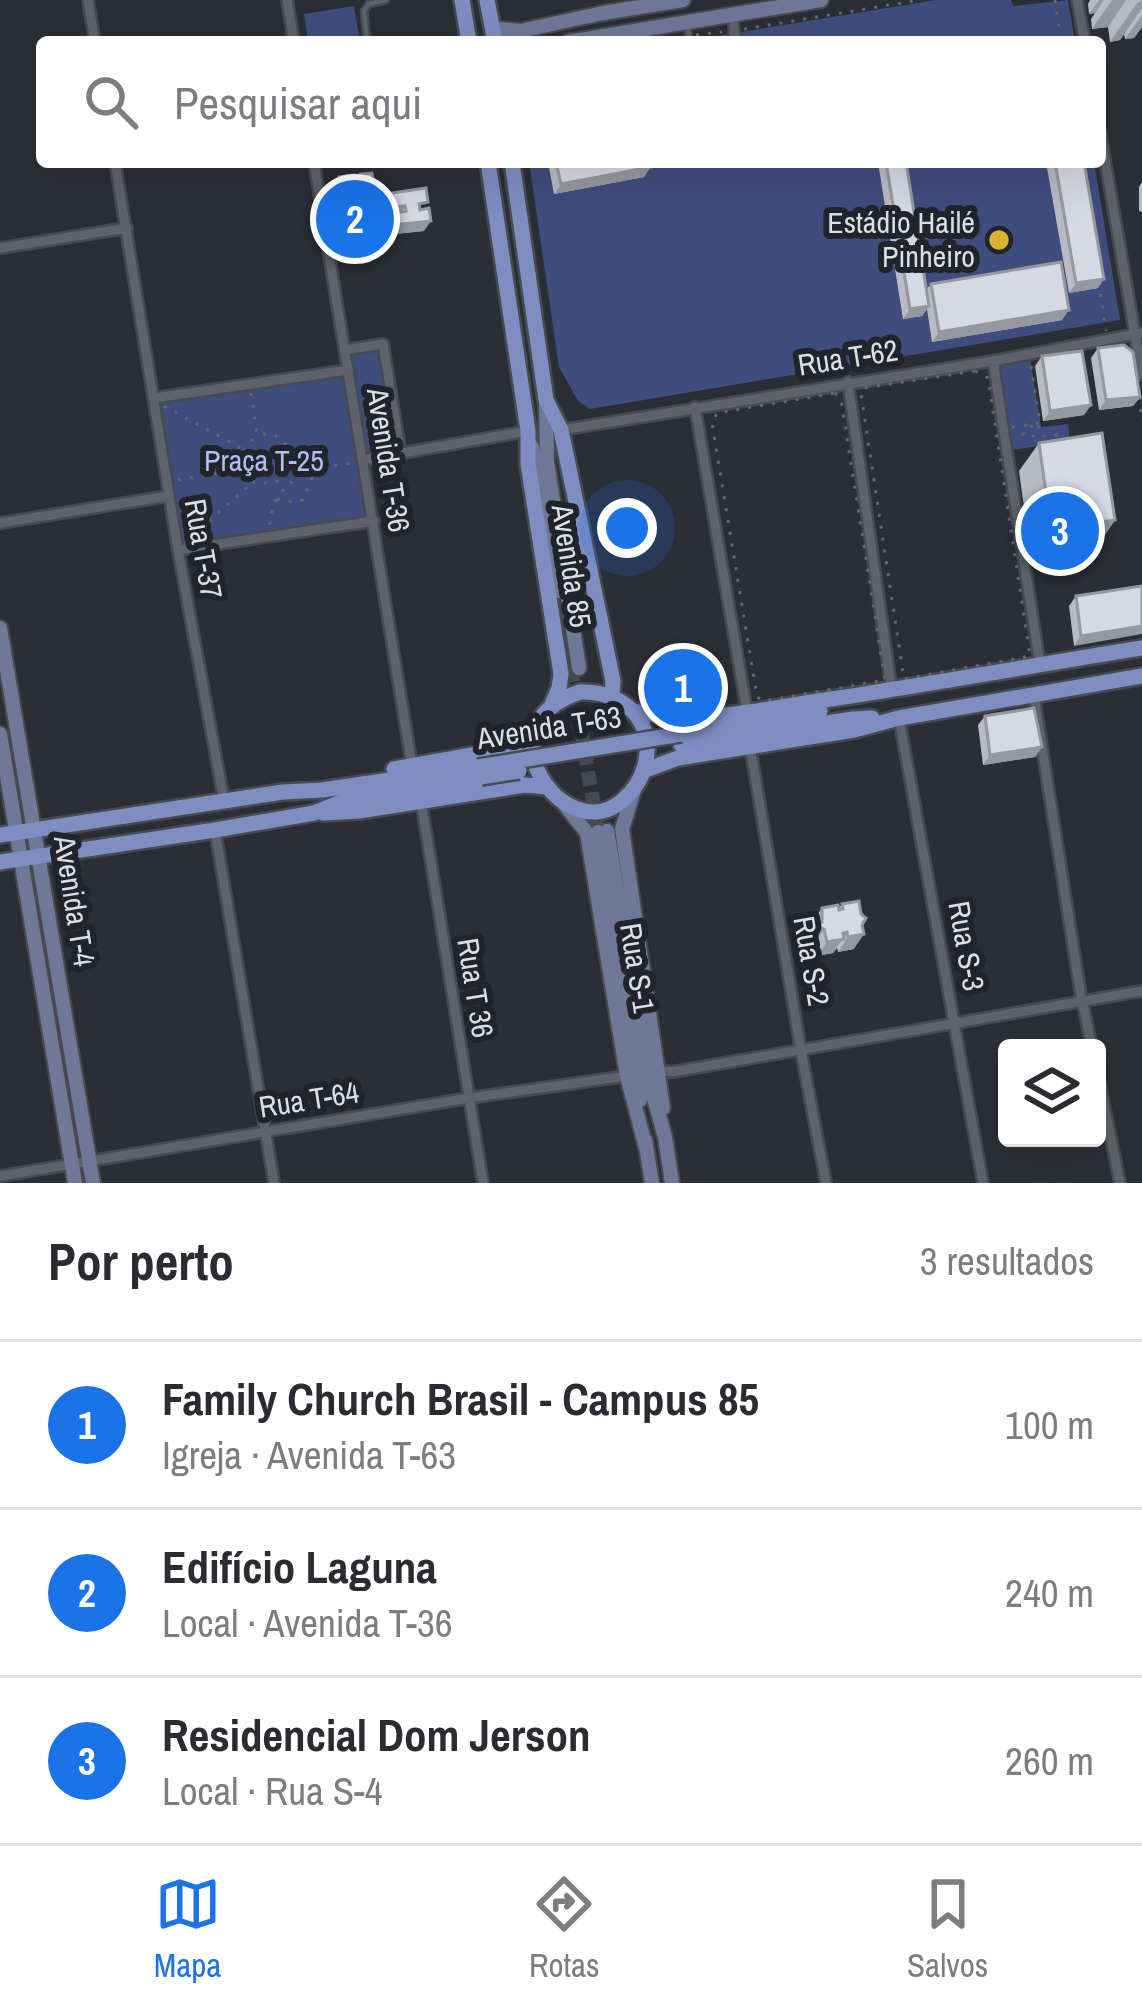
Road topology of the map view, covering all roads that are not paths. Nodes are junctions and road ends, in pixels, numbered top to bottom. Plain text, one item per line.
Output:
1 (88, 0) edge
2 (287, 0) edge
3 (386, 0) edge
4 (463, 0) edge
5 (488, 0) edge
6 (683, 0) edge
7 (821, 0) edge
8 (1077, 0) edge
9 (604, 6) edge
10 (734, 22) junction
11 (688, 34) edge
12 (493, 35) edge
13 (94, 36) edge
14 (293, 36) edge
15 (366, 36) edge
16 (469, 36) edge
17 (658, 36) edge
18 (735, 36) edge
19 (1083, 36) edge
20 (1106, 163) edge
21 (117, 168) edge
22 (315, 168) edge
23 (489, 168) edge
24 (513, 168) edge
25 (127, 228) junction
26 (0, 248) edge
27 (1138, 334) edge
28 (345, 350) junction
29 (993, 361) junction
30 (349, 370) junction
31 (1139, 379) edge
32 (848, 382) junction
33 (154, 398) junction
34 (546, 400) junction
35 (695, 407) junction
36 (561, 430) junction
37 (528, 431) junction
38 (401, 454) junction
39 (362, 461) junction
40 (169, 496) junction
41 (374, 521) junction
42 (0, 524) edge
43 (179, 548) junction
44 (0, 628) edge
45 (1142, 648) edge
46 (1040, 665) junction
47 (1142, 676) edge
48 (892, 692) junction
49 (613, 696) junction
50 (1034, 696) junction
51 (550, 707) junction
52 (634, 712) junction
53 (747, 712) junction
54 (899, 718) junction
55 (536, 728) junction
56 (0, 734) edge
57 (681, 740) junction
58 (751, 746) junction
59 (412, 766) junction
60 (643, 771) junction
61 (479, 772) junction
62 (547, 787) junction
63 (634, 790) junction
64 (283, 792) junction
65 (224, 801) junction
66 (421, 801) junction
67 (564, 804) junction
68 (314, 812) junction
69 (34, 830) junction
70 (215, 830) junction
71 (8, 833) edge
72 (30, 858) junction
73 (0, 862) edge
74 (1142, 991) edge
75 (1083, 1001) junction
76 (955, 1021) junction
77 (1090, 1039) edge
78 (801, 1051) junction
79 (658, 1070) junction
80 (627, 1076) junction
81 (469, 1098) junction
82 (1106, 1114) edge
83 (265, 1132) junction
84 (664, 1137) junction
85 (646, 1148) junction
86 (90, 1162) junction
87 (72, 1165) junction
88 (0, 1176) edge
89 (75, 1183) edge
90 (93, 1183) edge
91 (274, 1183) edge
92 (483, 1183) edge
93 (652, 1183) edge
94 (672, 1183) edge
95 (826, 1183) edge
96 (983, 1183) edge
97 (1120, 1183) edge

1 - 13 street
2 - 14 street
3 - 15 lane
4 - 16 main road
5 - 12 main road
6 - 9 main road
7 - 10 main road
8 - 19 street
9 - 12 main road
10 - 11 main road
10 - 18 lane
11 - 17 main road
20 - 27 street
21 - 25 street, Rua T-37
22 - 28 street, Avenida T-36
23 - 37 main road, Avenida 85
24 - 34 main road, Avenida 85
25 - 26 street
25 - 33 street, Rua T-37
27 - 29 street, Rua T-62
27 - 31 street
28 - 30 street, Avenida T-36
28 - 38 street
29 - 32 street, Rua T-62
29 - 46 street
30 - 33 street
30 - 39 street, Avenida T-36
32 - 35 street, Rua T-62
32 - 48 street
33 - 40 street, Rua T-37
34 - 36 main road, Avenida 85
34 - 37 main road, Avenida 85
35 - 36 street, Rua T-62
35 - 53 street
36 - 49 main road, Avenida 85
37 - 38 street
37 - 51 main road, Avenida 85
38 - 39 street
39 - 41 street, Avenida T-36
40 - 42 street
40 - 43 street, Rua T-37
41 - 43 street
41 - 59 street, Avenida T-36
43 - 65 street, Rua T-37
44 - 69 main road, Avenida T-4
45 - 46 main road, Avenida T-63
46 - 48 main road, Avenida T-63
47 - 50 main road, Avenida T-63
48 - 53 main road, Avenida T-63
48 - 57 main road, Avenida T-63
49 - 51 main road
49 - 52 main road
50 - 54 main road, Avenida T-63
50 - 75 street
51 - 55 main road
52 - 53 main road, Avenida T-63
52 - 60 main road
54 - 57 main road, Avenida T-63
54 - 58 main road, Avenida T-63
54 - 76 street, Rua S-3
55 - 59 main road, Avenida T-63
55 - 62 main road
56 - 71 main road, Avenida T-4
57 - 61 main road, Avenida T-63, bridge
58 - 60 main road, Avenida T-63
58 - 78 street, Rua S-2
59 - 64 main road, Avenida T-63
60 - 63 main road
61 - 64 main road, Avenida T-63
61 - 68 main road, Avenida T-63
62 - 66 main road, Avenida T-63
62 - 67 main road
63 - 67 main road
63 - 79 main road, Rua S-1
64 - 65 main road, Avenida T-63
65 - 69 main road, Avenida T-63
66 - 68 main road, Avenida T-63
66 - 81 street, Rua T 36
67 - 80 main road, Rua S-1
68 - 70 main road, Avenida T-63
69 - 71 main road, Avenida T-63
69 - 72 main road, Avenida T-4
70 - 72 main road, Avenida T-63
70 - 83 street
71 - 72 main road, Avenida T-4
72 - 73 main road, Avenida T-63
72 - 86 main road, Avenida T-4
72 - 87 main road, Avenida T-4
74 - 75 street
75 - 76 street
75 - 77 street
76 - 78 street
76 - 96 street, Rua S-3
78 - 79 street
78 - 95 street, Rua S-2
79 - 84 main road, Rua S-1
80 - 81 street, Rua T-64
80 - 85 main road, Rua S-1
81 - 83 street, Rua T-64
81 - 92 street, Rua T 36
82 - 97 street
83 - 86 street, Rua T-64
83 - 91 street
84 - 85 main road, Rua S-1
84 - 94 main road, Rua S-1
85 - 93 main road, Rua S-1
86 - 87 street, Rua T-64
86 - 90 main road, Avenida T-4
87 - 88 street, Rua T-64
87 - 89 main road, Avenida T-4

